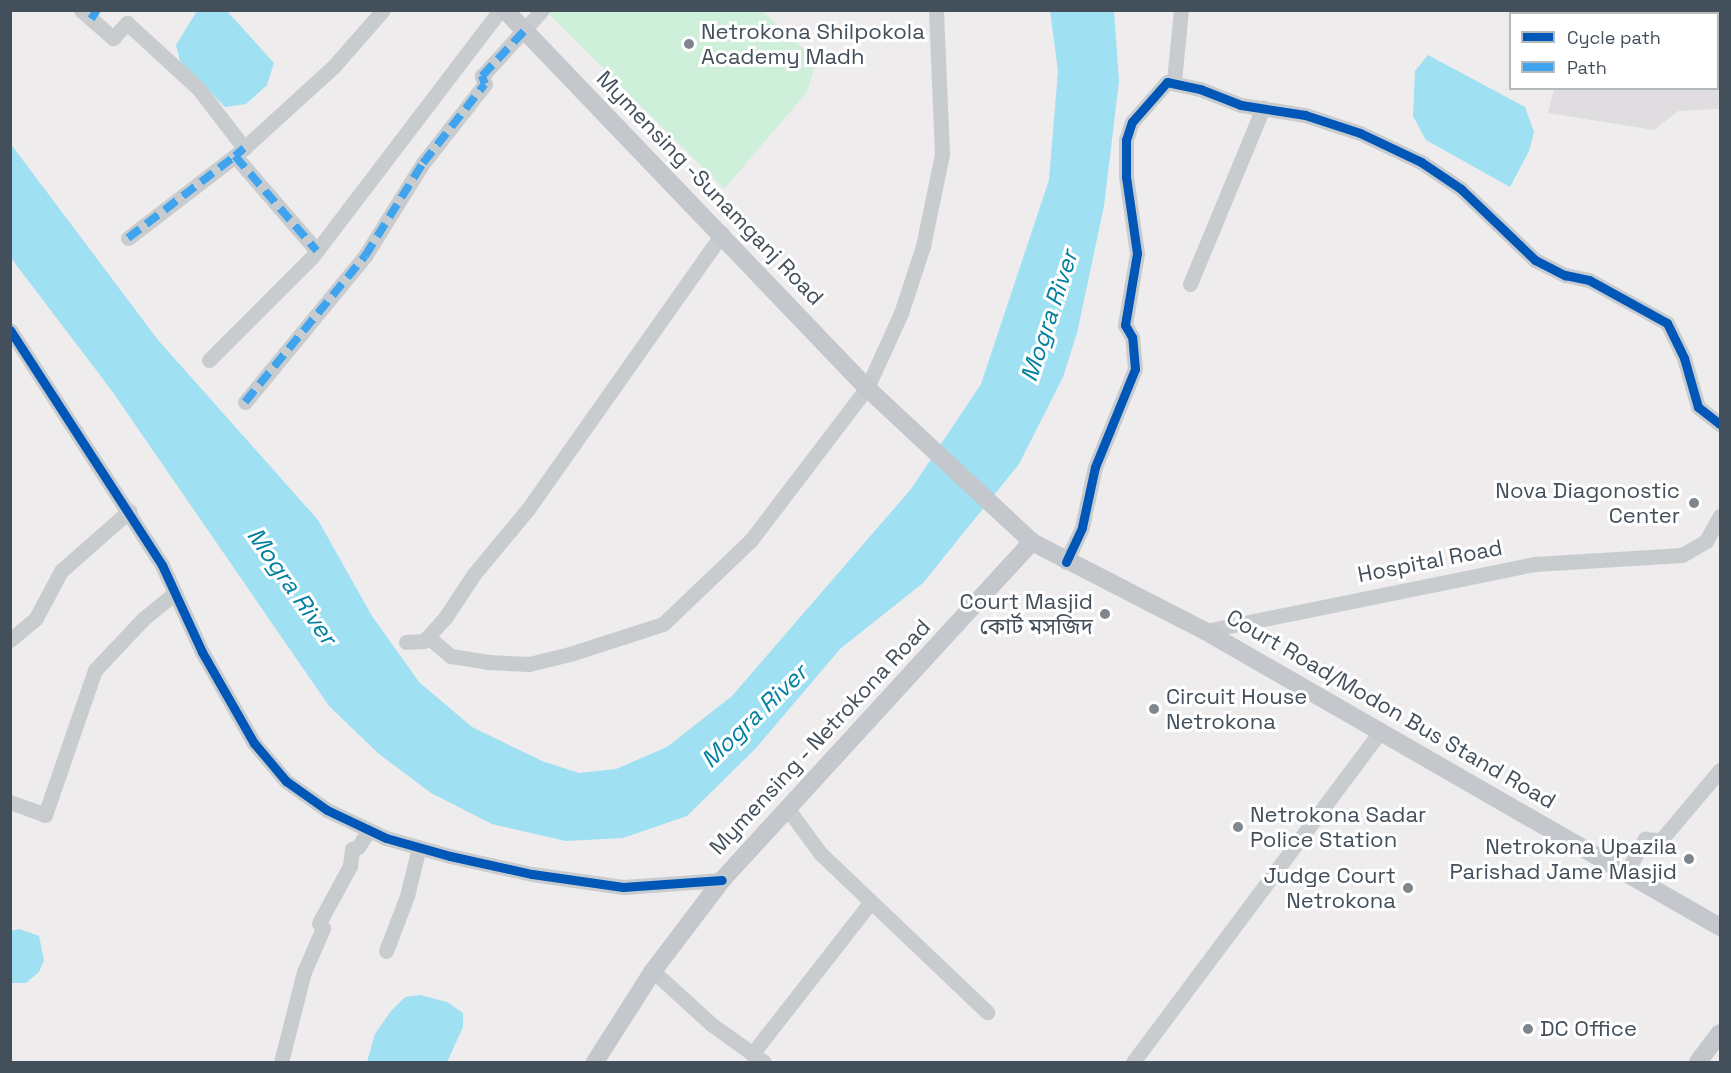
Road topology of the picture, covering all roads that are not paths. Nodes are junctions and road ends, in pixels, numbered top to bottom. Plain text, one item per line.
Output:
1 (383, 10) edge
2 (502, 10) edge
3 (542, 10) edge
4 (936, 10) edge
5 (1181, 10) edge
6 (90, 13) edge
7 (525, 30) junction
8 (1174, 81) junction
9 (1263, 108) junction
10 (239, 152) junction
11 (722, 234) junction
12 (128, 238) dead end
13 (317, 251) junction
14 (1190, 284) dead end
15 (10, 330) edge
16 (209, 360) dead end
17 (873, 394) junction
18 (245, 402) dead end
19 (1720, 424) edge
20 (129, 511) junction
21 (1720, 516) edge
22 (1032, 542) junction
23 (1066, 562) junction
24 (175, 593) junction
25 (1205, 630) junction
26 (428, 637) junction
27 (10, 640) edge
28 (406, 642) dead end
29 (1381, 730) junction
30 (1720, 770) edge
31 (10, 802) edge
32 (787, 808) junction
33 (369, 830) junction
34 (419, 847) junction
35 (1627, 871) junction
36 (722, 880) junction
37 (870, 903) junction
38 (1720, 927) edge
39 (386, 951) dead end
40 (654, 971) junction
41 (987, 1012) dead end
42 (1720, 1033) edge
43 (758, 1058) edge
44 (281, 1062) edge
45 (595, 1062) edge
46 (1133, 1062) edge
47 (1698, 1062) edge

1 - 10 street
2 - 7 main road, Mymensing -Sunamganj Road
2 - 13 street
3 - 7 street
4 - 17 street
5 - 8 street
6 - 10 street
7 - 11 main road, Mymensing -Sunamganj Road
7 - 18 street
8 - 9 street
8 - 23 street
9 - 14 street
9 - 19 street
10 - 12 street
10 - 13 street
11 - 17 main road, Mymensing -Sunamganj Road
11 - 26 street
13 - 16 street
15 - 20 street
17 - 22 main road, Mymensing -Sunamganj Road
17 - 26 street
20 - 24 street
20 - 27 street
21 - 25 street, Hospital Road
22 - 23 main road, Court Road/Modon Bus Stand Road
22 - 32 main road, Mymensing - Netrokona Road
23 - 25 main road, Court Road/Modon Bus Stand Road
24 - 31 street
24 - 33 street
25 - 29 main road, Court Road/Modon Bus Stand Road
26 - 28 street
29 - 35 main road, Court Road/Modon Bus Stand Road
29 - 46 street
30 - 35 street
32 - 36 main road, Mymensing - Netrokona Road
32 - 37 street
33 - 34 street
33 - 44 street
34 - 36 street
34 - 39 street
35 - 38 main road, Court Road/Modon Bus Stand Road
36 - 40 main road, Mymensing - Netrokona Road
37 - 41 street
37 - 43 street
40 - 43 street
40 - 45 main road, Mymensing - Netrokona Road
42 - 47 main road

